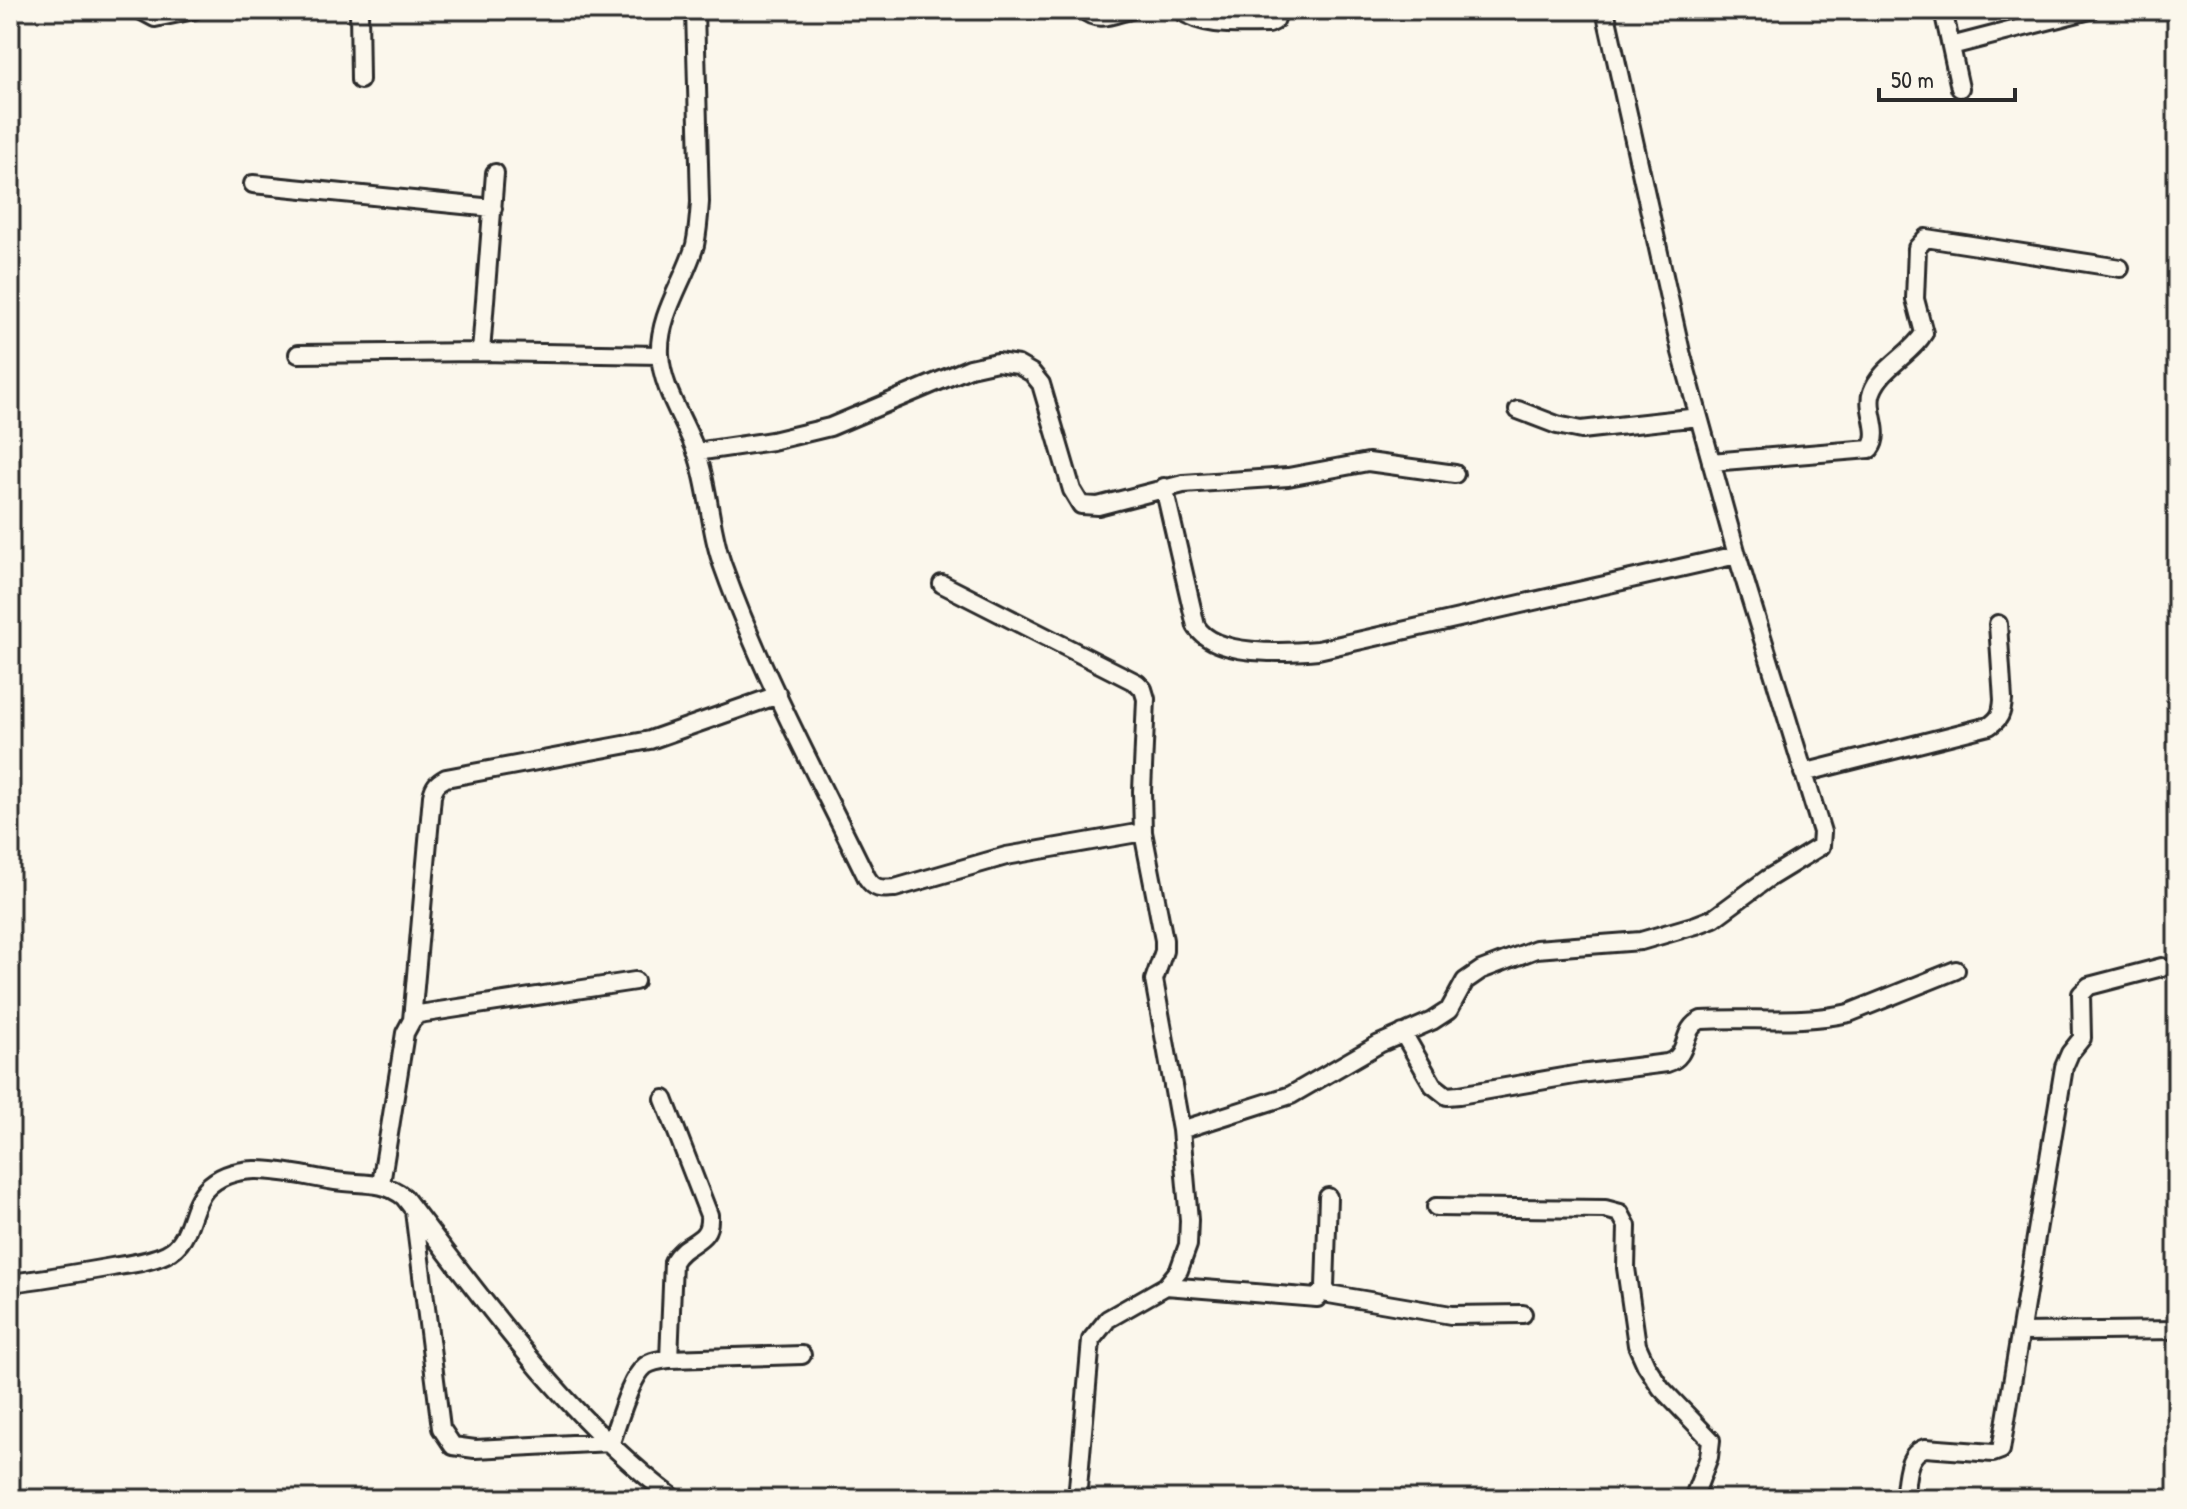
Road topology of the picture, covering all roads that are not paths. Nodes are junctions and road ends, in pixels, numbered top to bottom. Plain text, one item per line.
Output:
1 (140, 10) edge
2 (194, 10) edge
3 (359, 10) edge
4 (695, 10) edge
5 (1084, 10) edge
6 (1130, 10) edge
7 (1180, 10) edge
8 (1279, 10) edge
9 (1605, 10) edge
10 (1943, 10) edge
11 (2090, 10) edge
12 (1951, 46) junction
13 (360, 80) dead end
14 (1960, 88) dead end
15 (495, 173) dead end
16 (253, 184) dead end
17 (493, 208) junction
18 (2120, 268) dead end
19 (481, 352) junction
20 (298, 354) dead end
21 (660, 355) junction
22 (1518, 410) dead end
23 (1699, 417) junction
24 (696, 452) junction
25 (1711, 462) junction
26 (1455, 474) dead end
27 (1164, 487) junction
28 (1737, 555) junction
29 (942, 584) dead end
30 (1998, 624) dead end
31 (778, 695) junction
32 (1803, 773) junction
33 (1143, 832) junction
34 (2162, 967) dead end
35 (1956, 970) dead end
36 (635, 981) dead end
37 (412, 1020) junction
38 (1403, 1033) junction
39 (664, 1099) dead end
40 (1181, 1130) junction
41 (381, 1184) junction
42 (1328, 1197) dead end
43 (1436, 1207) dead end
44 (414, 1209) junction
45 (10, 1283) edge
46 (1166, 1286) junction
47 (1323, 1293) junction
48 (1523, 1314) dead end
49 (2177, 1330) edge
50 (2021, 1332) junction
51 (802, 1355) dead end
52 (669, 1359) junction
53 (611, 1442) junction
54 (675, 1499) edge
55 (1077, 1499) edge
56 (1693, 1499) edge
57 (1904, 1499) edge

1 - 2 street
3 - 13 street
4 - 21 street
5 - 6 street
7 - 8 street
9 - 23 street
10 - 12 street
11 - 12 street
12 - 14 street
15 - 17 street
16 - 17 street
17 - 19 street
18 - 25 street
19 - 20 street
19 - 21 street
21 - 24 street
22 - 23 street
23 - 25 street
24 - 27 street
24 - 31 street
25 - 28 street
26 - 27 street
27 - 28 street
28 - 32 street
29 - 33 street
30 - 32 street
31 - 33 street
31 - 37 street
32 - 38 street
33 - 40 street
34 - 50 street
35 - 38 street
36 - 37 street
37 - 41 street
38 - 40 street
39 - 52 street
40 - 46 street
41 - 44 street
41 - 45 street
42 - 47 street
43 - 56 street
44 - 53 street
44 - 53 street
46 - 47 street
46 - 55 street
47 - 48 street
49 - 50 street
50 - 57 street
51 - 52 street
52 - 53 street
53 - 54 street

